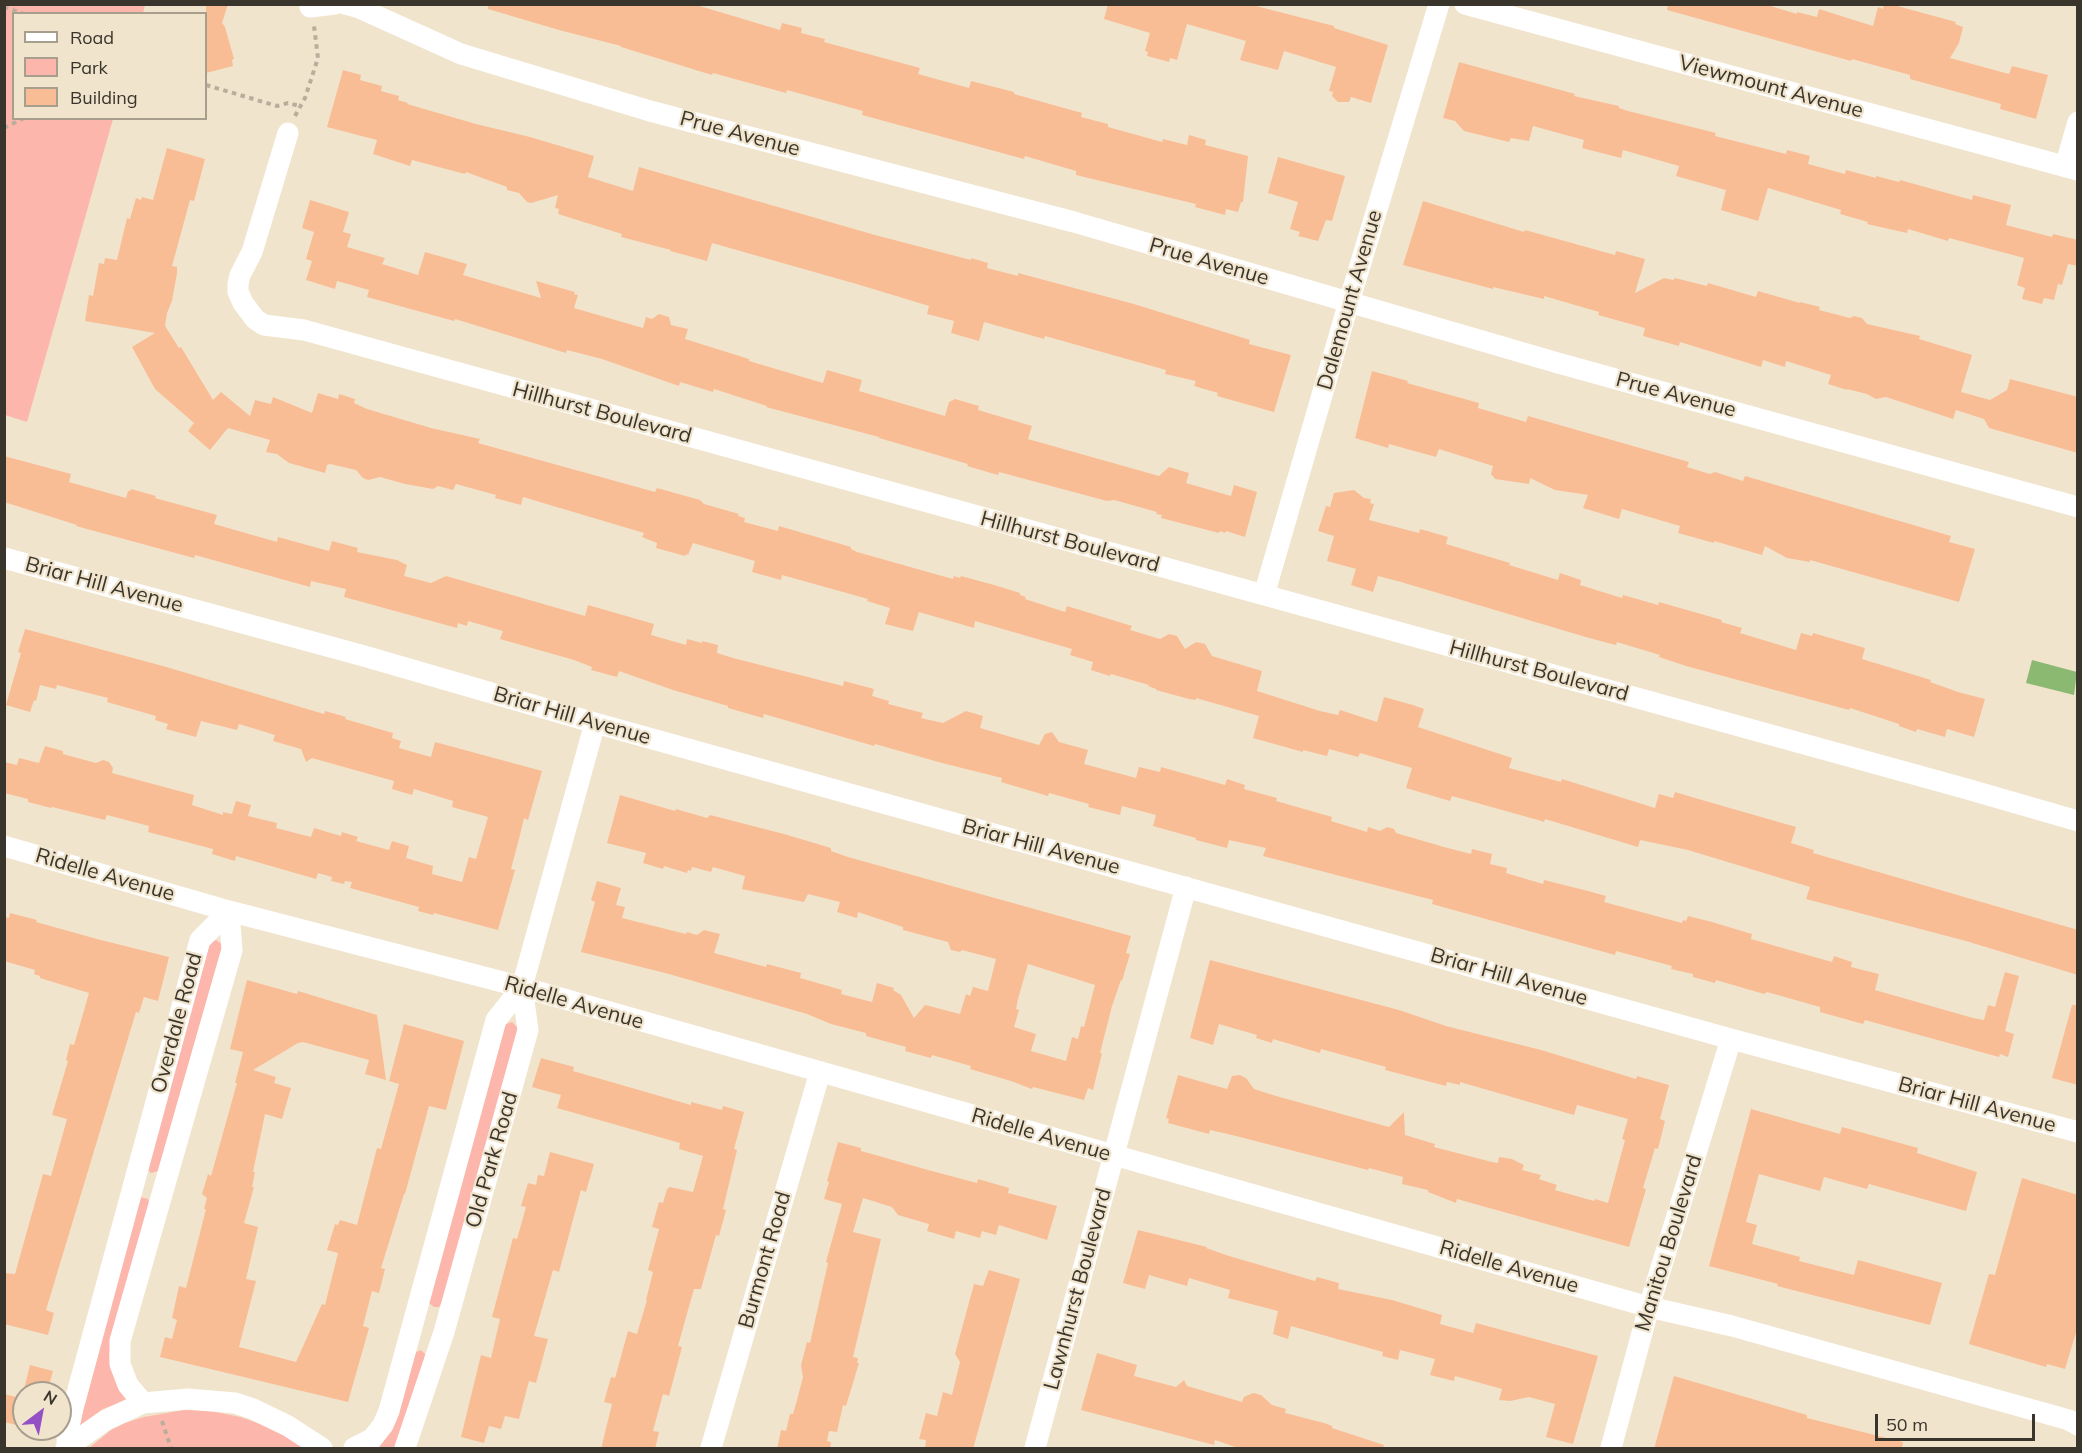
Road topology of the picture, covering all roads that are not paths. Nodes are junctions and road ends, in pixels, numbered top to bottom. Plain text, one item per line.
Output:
1 (334, 4) edge
2 (345, 4) edge
3 (1439, 4) edge
4 (1465, 4) edge
5 (310, 8) road end
6 (2078, 122) edge
7 (288, 133) road end
8 (2071, 169) edge
9 (1349, 302) junction
10 (2078, 507) edge
11 (4, 558) edge
12 (1264, 595) junction
13 (595, 723) junction
14 (2078, 821) edge
15 (4, 846) edge
16 (1186, 887) junction
17 (229, 911) junction
18 (522, 987) junction
19 (1731, 1039) junction
20 (820, 1072) junction
21 (2078, 1132) edge
22 (1114, 1156) junction
23 (134, 1180) junction
24 (164, 1189) junction
25 (1649, 1307) junction
26 (413, 1324) junction
27 (444, 1332) junction
28 (142, 1402) junction
29 (2078, 1425) edge
30 (1040, 1447) edge
31 (67, 1448) edge
32 (322, 1449) edge
33 (354, 1449) edge
34 (405, 1449) edge
35 (711, 1449) edge
36 (1611, 1449) edge

1 - 5 street
2 - 9 street, Prue Avenue
3 - 9 street, Dalemount Avenue
4 - 8 street, Viewmount Avenue
6 - 8 street
7 - 12 street, Hillhurst Boulevard
9 - 10 street, Prue Avenue
9 - 12 street, Dalemount Avenue
11 - 13 street, Briar Hill Avenue
12 - 14 street, Hillhurst Boulevard
13 - 16 street, Briar Hill Avenue
13 - 18 street, Old Park Road
15 - 17 street, Ridelle Avenue
16 - 19 street, Briar Hill Avenue
16 - 22 street, Lawnhurst Boulevard
17 - 18 street, Ridelle Avenue
17 - 23 street, Overdale Road
17 - 24 street, Overdale Road
18 - 20 street, Ridelle Avenue
18 - 26 street, Old Park Road
18 - 27 street, Old Park Road
19 - 21 street, Briar Hill Avenue
19 - 25 street, Manitou Boulevard
20 - 22 street, Ridelle Avenue
20 - 35 street, Burmont Road
22 - 25 street, Ridelle Avenue
22 - 30 street, Lawnhurst Boulevard
23 - 24 street
23 - 31 street, Overdale Road
24 - 28 street, Overdale Road
25 - 29 street, Ridelle Avenue
25 - 36 street, Manitou Boulevard
26 - 27 street
26 - 33 street, Old Park Road
27 - 34 street, Old Park Road
28 - 31 street
28 - 32 street

